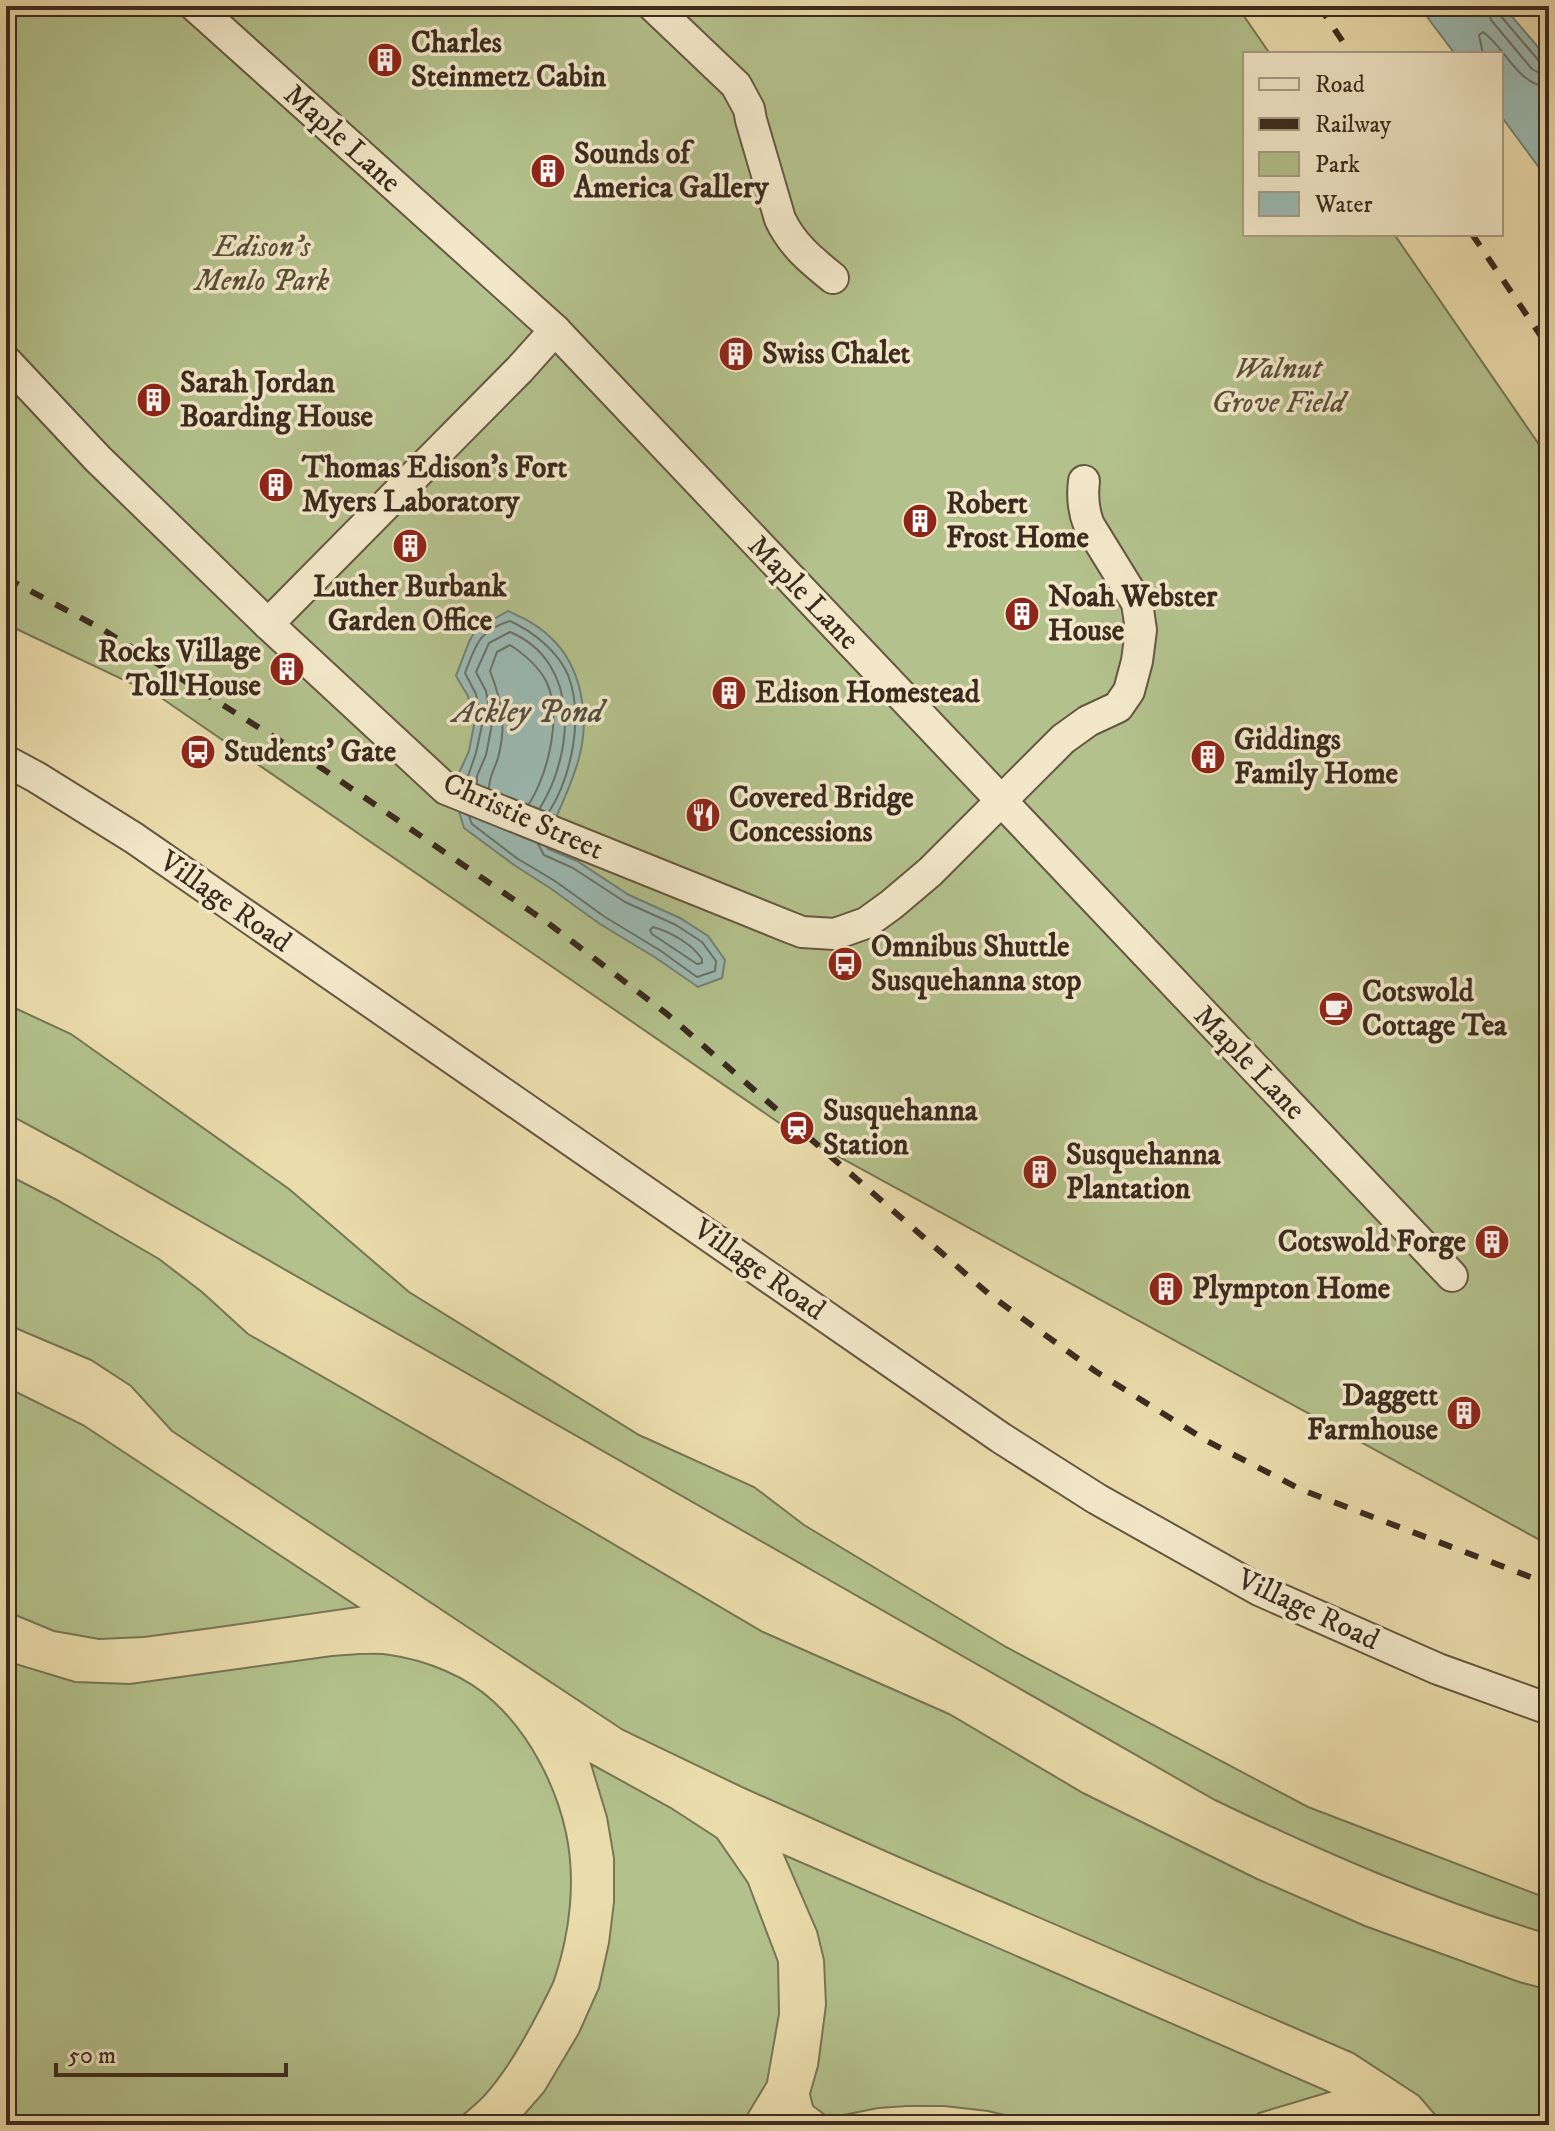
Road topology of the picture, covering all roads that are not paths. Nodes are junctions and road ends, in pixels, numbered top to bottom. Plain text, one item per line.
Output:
1 (195, 6) edge
2 (653, 6) edge
3 (833, 278) dead end
4 (555, 330) junction
5 (6, 361) edge
6 (1084, 481) dead end
7 (268, 624) junction
8 (6, 761) edge
9 (1001, 800) junction
10 (1452, 1276) dead end
11 (1549, 1709) edge

1 - 4 street, Maple Lane
2 - 3 street
4 - 7 street
4 - 9 street, Maple Lane
5 - 7 street, Christie Street
6 - 9 street, Christie Street
7 - 9 street, Christie Street
8 - 11 street, Village Road
9 - 10 street, Maple Lane

